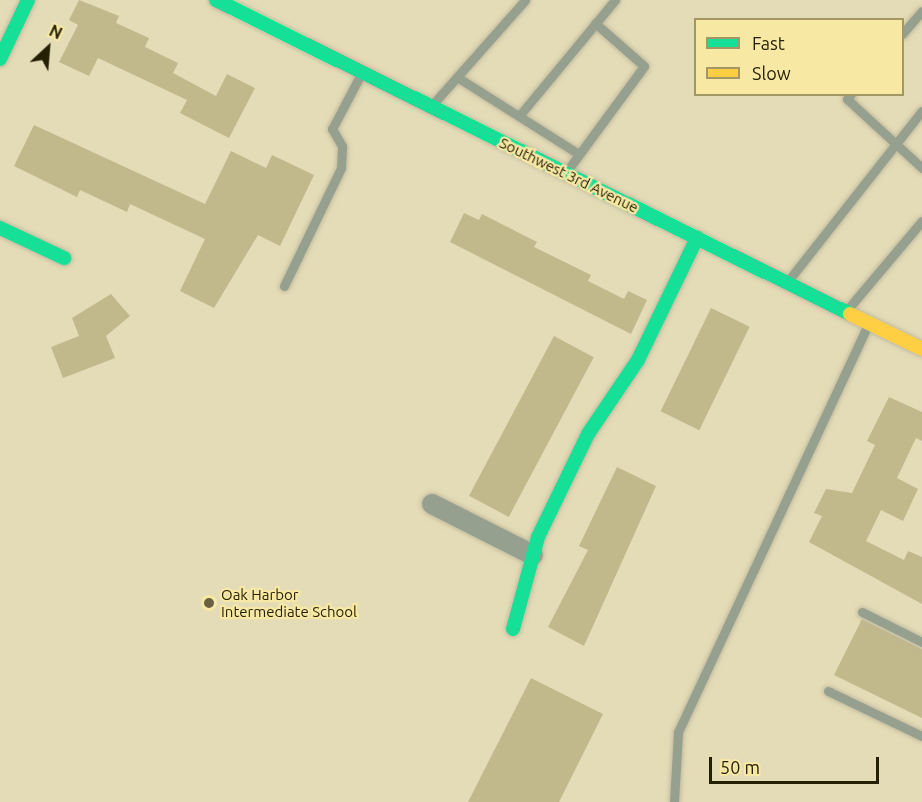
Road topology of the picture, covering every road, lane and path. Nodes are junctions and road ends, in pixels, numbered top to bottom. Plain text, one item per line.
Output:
1 (28, 0) edge
2 (216, 0) edge
3 (525, 0) edge
4 (615, 0) edge
5 (922, 11) edge
6 (595, 23) junction
7 (904, 33) edge
8 (0, 59) edge
9 (362, 72) junction
10 (457, 76) junction
11 (849, 96) edge
12 (431, 106) junction
13 (922, 111) edge
14 (519, 116) junction
15 (894, 143) junction
16 (579, 154) junction
17 (922, 168) edge
18 (565, 173) junction
19 (922, 221) edge
20 (0, 228) edge
21 (697, 238) junction
22 (64, 258) dead end
23 (787, 283) junction
24 (284, 286) dead end
25 (845, 312) junction
26 (869, 323) junction
27 (922, 349) edge
28 (432, 504) dead end
29 (533, 555) junction
30 (862, 612) dead end
31 (513, 629) dead end
32 (922, 642) edge
33 (828, 691) dead end
34 (922, 736) edge
35 (674, 802) edge

1 - 8 street
2 - 9 street, Southwest 3rd Avenue
3 - 10 lane
4 - 6 lane
5 - 7 lane
6 - 14 lane
6 - 16 lane
9 - 12 street, Southwest 3rd Avenue
9 - 24 lane
10 - 12 lane
10 - 14 lane
11 - 15 lane
12 - 18 street, Southwest 3rd Avenue
13 - 15 lane
14 - 16 lane
15 - 17 lane
15 - 23 lane
16 - 18 lane
18 - 21 street, Southwest 3rd Avenue
19 - 25 lane
20 - 22 street
21 - 23 street, Southwest 3rd Avenue
21 - 29 street
23 - 25 street, Southwest 3rd Avenue
25 - 26 street, Southwest 3rd Avenue
26 - 27 street, Southwest 3rd Avenue
26 - 35 lane
28 - 29 street
29 - 31 street
30 - 32 lane
33 - 34 lane

